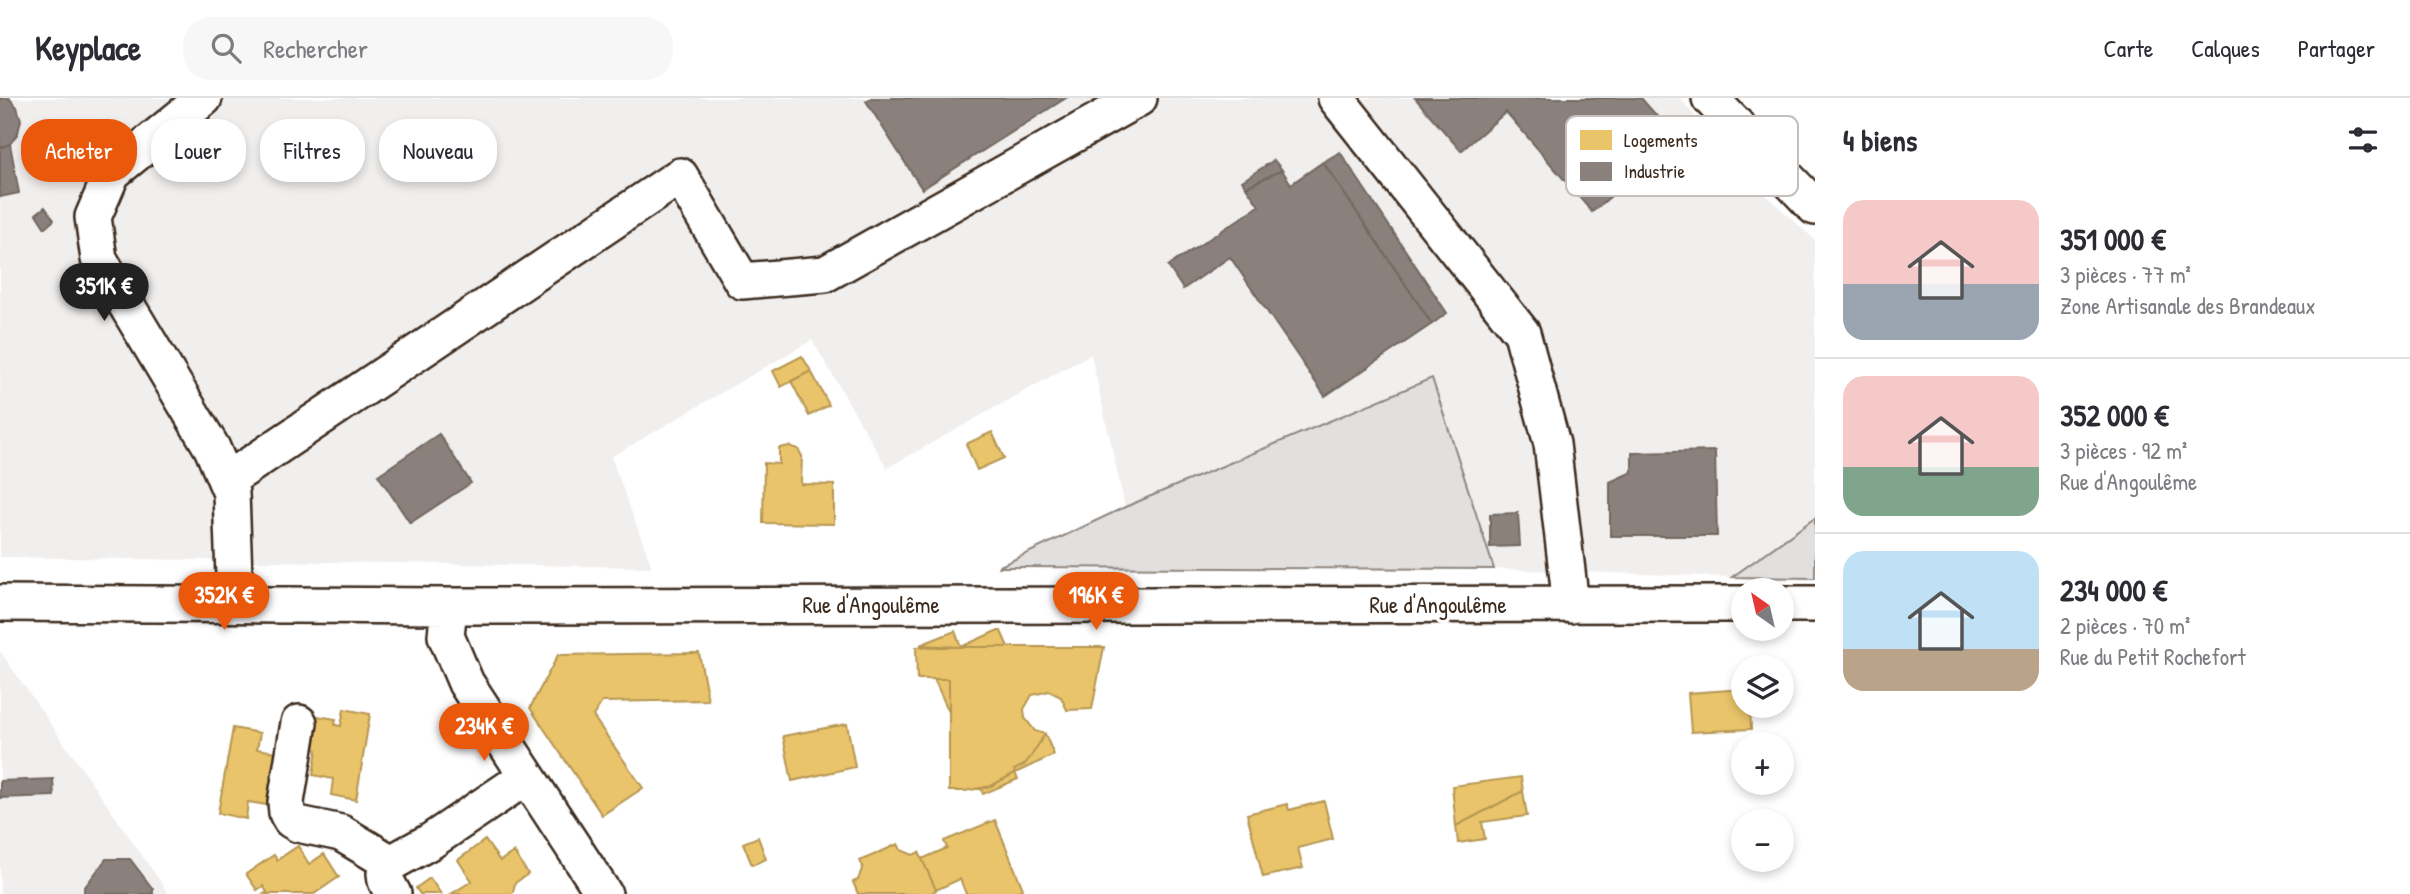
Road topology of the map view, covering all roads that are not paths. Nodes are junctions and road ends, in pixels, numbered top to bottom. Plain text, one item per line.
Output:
1 (204, 98) edge
2 (1139, 98) edge
3 (1336, 98) edge
4 (1710, 98) edge
5 (1727, 116) edge
6 (1798, 189) edge
7 (1815, 207) edge
8 (226, 481) junction
9 (0, 603) edge
10 (236, 604) junction
11 (1571, 604) junction
12 (1731, 604) edge
13 (1794, 604) edge
14 (1815, 604) edge
15 (449, 606) junction
16 (299, 723) dead end
17 (526, 777) junction
18 (392, 878) edge
19 (604, 894) edge

1 - 8 street
2 - 8 street
3 - 11 street
4 - 5 street
6 - 7 street
8 - 10 street
9 - 10 street, Rue d'Angoulême
10 - 15 street, Rue d'Angoulême
11 - 12 street, Rue d'Angoulême
11 - 15 street, Rue d'Angoulême
13 - 14 street
15 - 17 street
16 - 18 street
17 - 18 street
17 - 19 street

